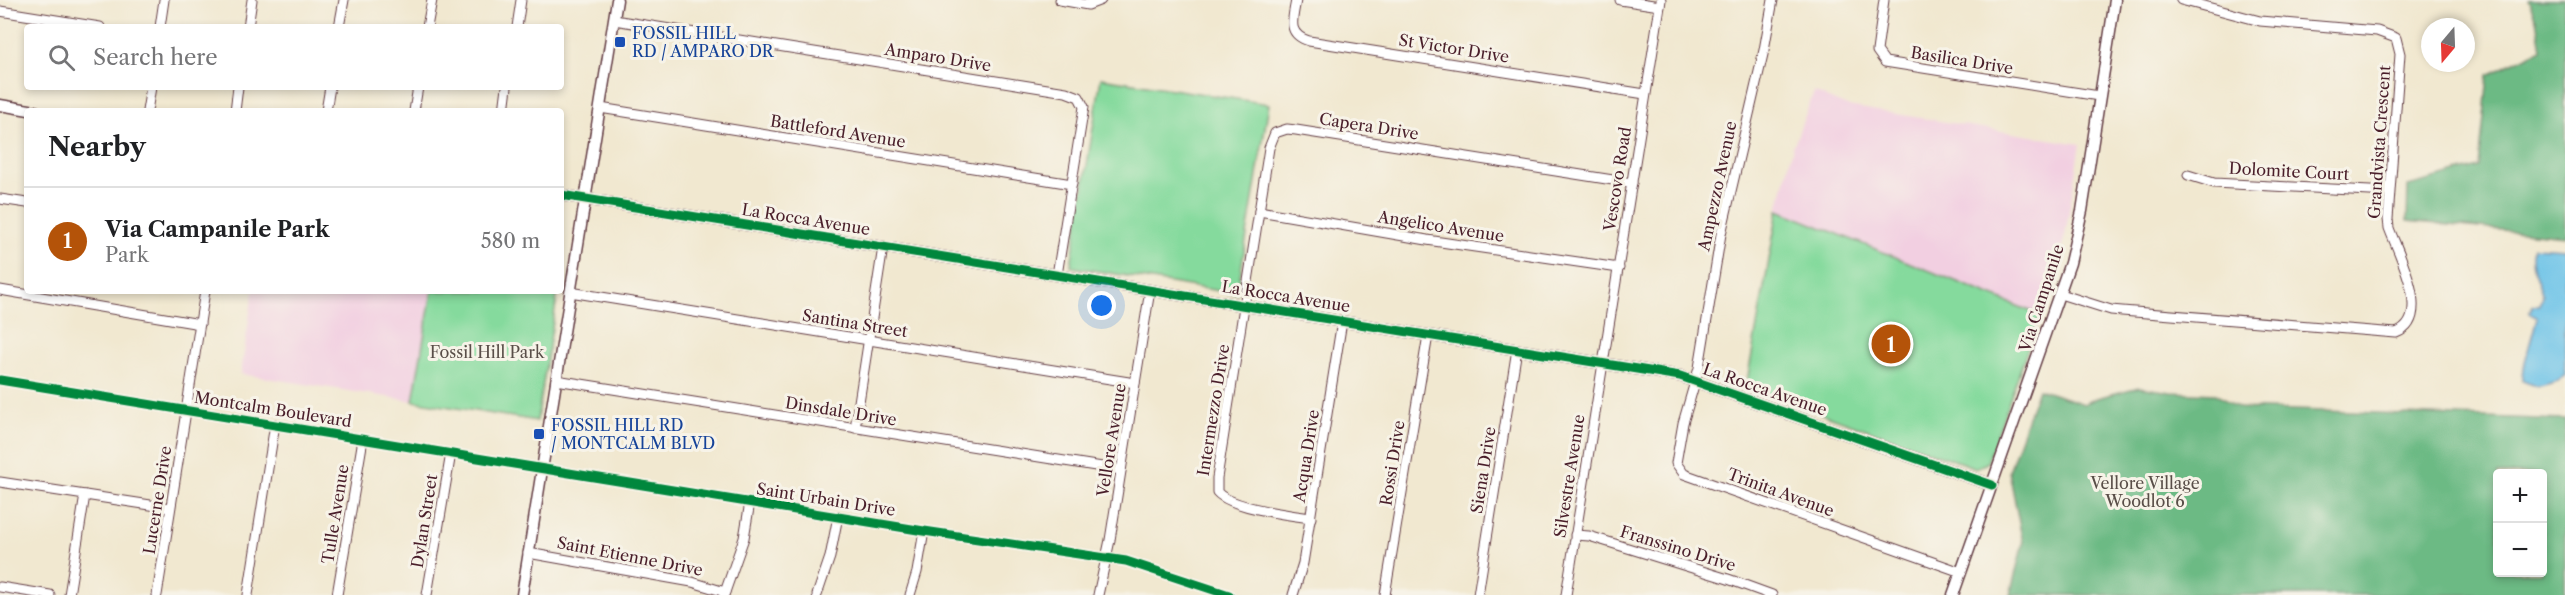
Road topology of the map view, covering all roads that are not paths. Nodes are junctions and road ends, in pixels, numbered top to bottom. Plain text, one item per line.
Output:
1 (164, 0) edge
2 (252, 0) edge
3 (344, 0) edge
4 (432, 0) edge
5 (521, 0) edge
6 (617, 0) edge
7 (1060, 0) edge
8 (1101, 0) edge
9 (1296, 0) edge
10 (1620, 0) edge
11 (1773, 0) edge
12 (1884, 0) edge
13 (2115, 0) edge
14 (2181, 0) edge
15 (1660, 3) edge
16 (0, 11) edge
17 (614, 20) junction
18 (81, 24) edge
19 (160, 24) edge
20 (248, 24) edge
21 (340, 24) edge
22 (428, 24) edge
23 (517, 24) edge
24 (150, 90) edge
25 (238, 90) edge
26 (330, 90) edge
27 (418, 90) edge
28 (507, 90) edge
29 (1645, 94) junction
30 (2099, 96) junction
31 (0, 105) edge
32 (148, 108) edge
33 (235, 108) edge
34 (326, 108) edge
35 (414, 108) edge
36 (504, 108) edge
37 (600, 108) junction
38 (24, 109) edge
39 (2188, 175) dead end
40 (1632, 183) junction
41 (1072, 184) junction
42 (2389, 192) junction
43 (564, 196) edge
44 (0, 199) edge
45 (585, 199) junction
46 (24, 203) edge
47 (1260, 211) junction
48 (883, 247) junction
49 (1619, 268) junction
50 (1058, 275) junction
51 (0, 290) edge
52 (1150, 290) junction
53 (570, 292) junction
54 (205, 294) edge
55 (2060, 294) junction
56 (1244, 305) junction
57 (1342, 321) junction
58 (200, 324) junction
59 (1428, 335) junction
60 (868, 340) junction
61 (1517, 349) junction
62 (1603, 363) junction
63 (0, 380) edge
64 (556, 380) junction
65 (1695, 380) junction
66 (1135, 383) junction
67 (186, 410) junction
68 (275, 424) junction
69 (855, 428) junction
70 (363, 439) junction
71 (451, 453) junction
72 (542, 467) junction
73 (1121, 470) junction
74 (0, 482) edge
75 (1992, 485) junction
76 (84, 495) junction
77 (750, 502) junction
78 (170, 508) junction
79 (838, 516) junction
80 (1311, 518) junction
81 (924, 531) junction
82 (1575, 535) junction
83 (528, 552) junction
84 (1107, 558) junction
85 (1961, 572) junction
86 (0, 587) edge
87 (1201, 590) edge
88 (725, 593) edge
89 (50, 595) edge
90 (69, 595) edge
91 (157, 595) edge
92 (248, 595) edge
93 (337, 595) edge
94 (427, 595) edge
95 (522, 595) edge
96 (817, 595) edge
97 (910, 595) edge
98 (1098, 595) edge
99 (1229, 595) edge
100 (1293, 595) edge
101 (1385, 595) edge
102 (1478, 595) edge
103 (1566, 595) edge
104 (1772, 595) edge
105 (1953, 595) edge

1 - 19 street
2 - 20 street
3 - 21 street
4 - 22 street
5 - 23 street
6 - 17 street
7 - 8 street
9 - 29 street, St Victor Drive
10 - 15 street
11 - 65 street, Ampezzo Avenue
12 - 30 street, Basilica Drive
13 - 30 street, Via Campanile
14 - 42 street, Grandvista Crescent
15 - 29 street, Vescovo Road
16 - 18 street
17 - 37 street
17 - 41 street, Amparo Drive
24 - 32 street
25 - 33 street
26 - 34 street
27 - 35 street
28 - 36 street
29 - 40 street, Vescovo Road
30 - 55 street, Via Campanile
31 - 38 street
37 - 41 street, Battleford Avenue
37 - 45 street
39 - 42 street, Dolomite Court
40 - 47 street, Capera Drive
40 - 49 street, Vescovo Road
41 - 50 street, Amparo Drive
42 - 55 street, Grandvista Crescent
43 - 45 street, La Rocca Avenue
44 - 46 street
45 - 48 street, La Rocca Avenue
45 - 53 street
47 - 49 street, Angelico Avenue
47 - 56 street, Capera Drive
48 - 50 street, La Rocca Avenue
48 - 60 street
49 - 62 street, Vescovo Road
50 - 52 street, La Rocca Avenue
51 - 58 street
52 - 56 street, La Rocca Avenue
52 - 66 street, Vellore Avenue
53 - 60 street, Santina Street
53 - 64 street
54 - 58 street, Lucerne Drive
55 - 75 street, Via Campanile
56 - 57 street, La Rocca Avenue
56 - 80 street, Intermezzo Drive
57 - 59 street, La Rocca Avenue
57 - 80 street, Acqua Drive
58 - 67 street, Lucerne Drive
59 - 61 street, La Rocca Avenue
59 - 101 street, Rossi Drive
60 - 66 street, Santina Street
60 - 69 street
61 - 62 street, La Rocca Avenue
61 - 102 street, Siena Drive
62 - 65 street, La Rocca Avenue
62 - 82 street, Silvestre Avenue
63 - 67 street, Montcalm Boulevard
64 - 69 street, Dinsdale Drive
64 - 72 street
65 - 75 street, La Rocca Avenue
65 - 85 street, Trinita Avenue
66 - 73 street, Vellore Avenue
67 - 68 street, Montcalm Boulevard
67 - 78 street, Lucerne Drive
68 - 70 street, Montcalm Boulevard
68 - 92 street
69 - 73 street, Dinsdale Drive
70 - 71 street, Montcalm Boulevard
70 - 93 street, Tulle Avenue
71 - 72 street, Montcalm Boulevard
71 - 94 street, Dylan Street
72 - 77 street, Saint Urbain Drive
72 - 83 street
73 - 84 street, Vellore Avenue
74 - 76 street
75 - 85 street, Via Campanile
76 - 78 street
76 - 90 street
77 - 79 street, Saint Urbain Drive
77 - 88 street
78 - 91 street, Lucerne Drive
79 - 81 street, Saint Urbain Drive
79 - 96 street
80 - 100 street, Acqua Drive
81 - 84 street, Saint Urbain Drive
81 - 97 street
82 - 103 street, Silvestre Avenue
82 - 104 street, Franssino Drive
83 - 88 street, Saint Etienne Drive
83 - 95 street
84 - 87 street, Saint Urbain Drive
84 - 98 street, Vellore Avenue
85 - 105 street, Via Campanile
86 - 89 street
87 - 99 street, Saint Urbain Drive

